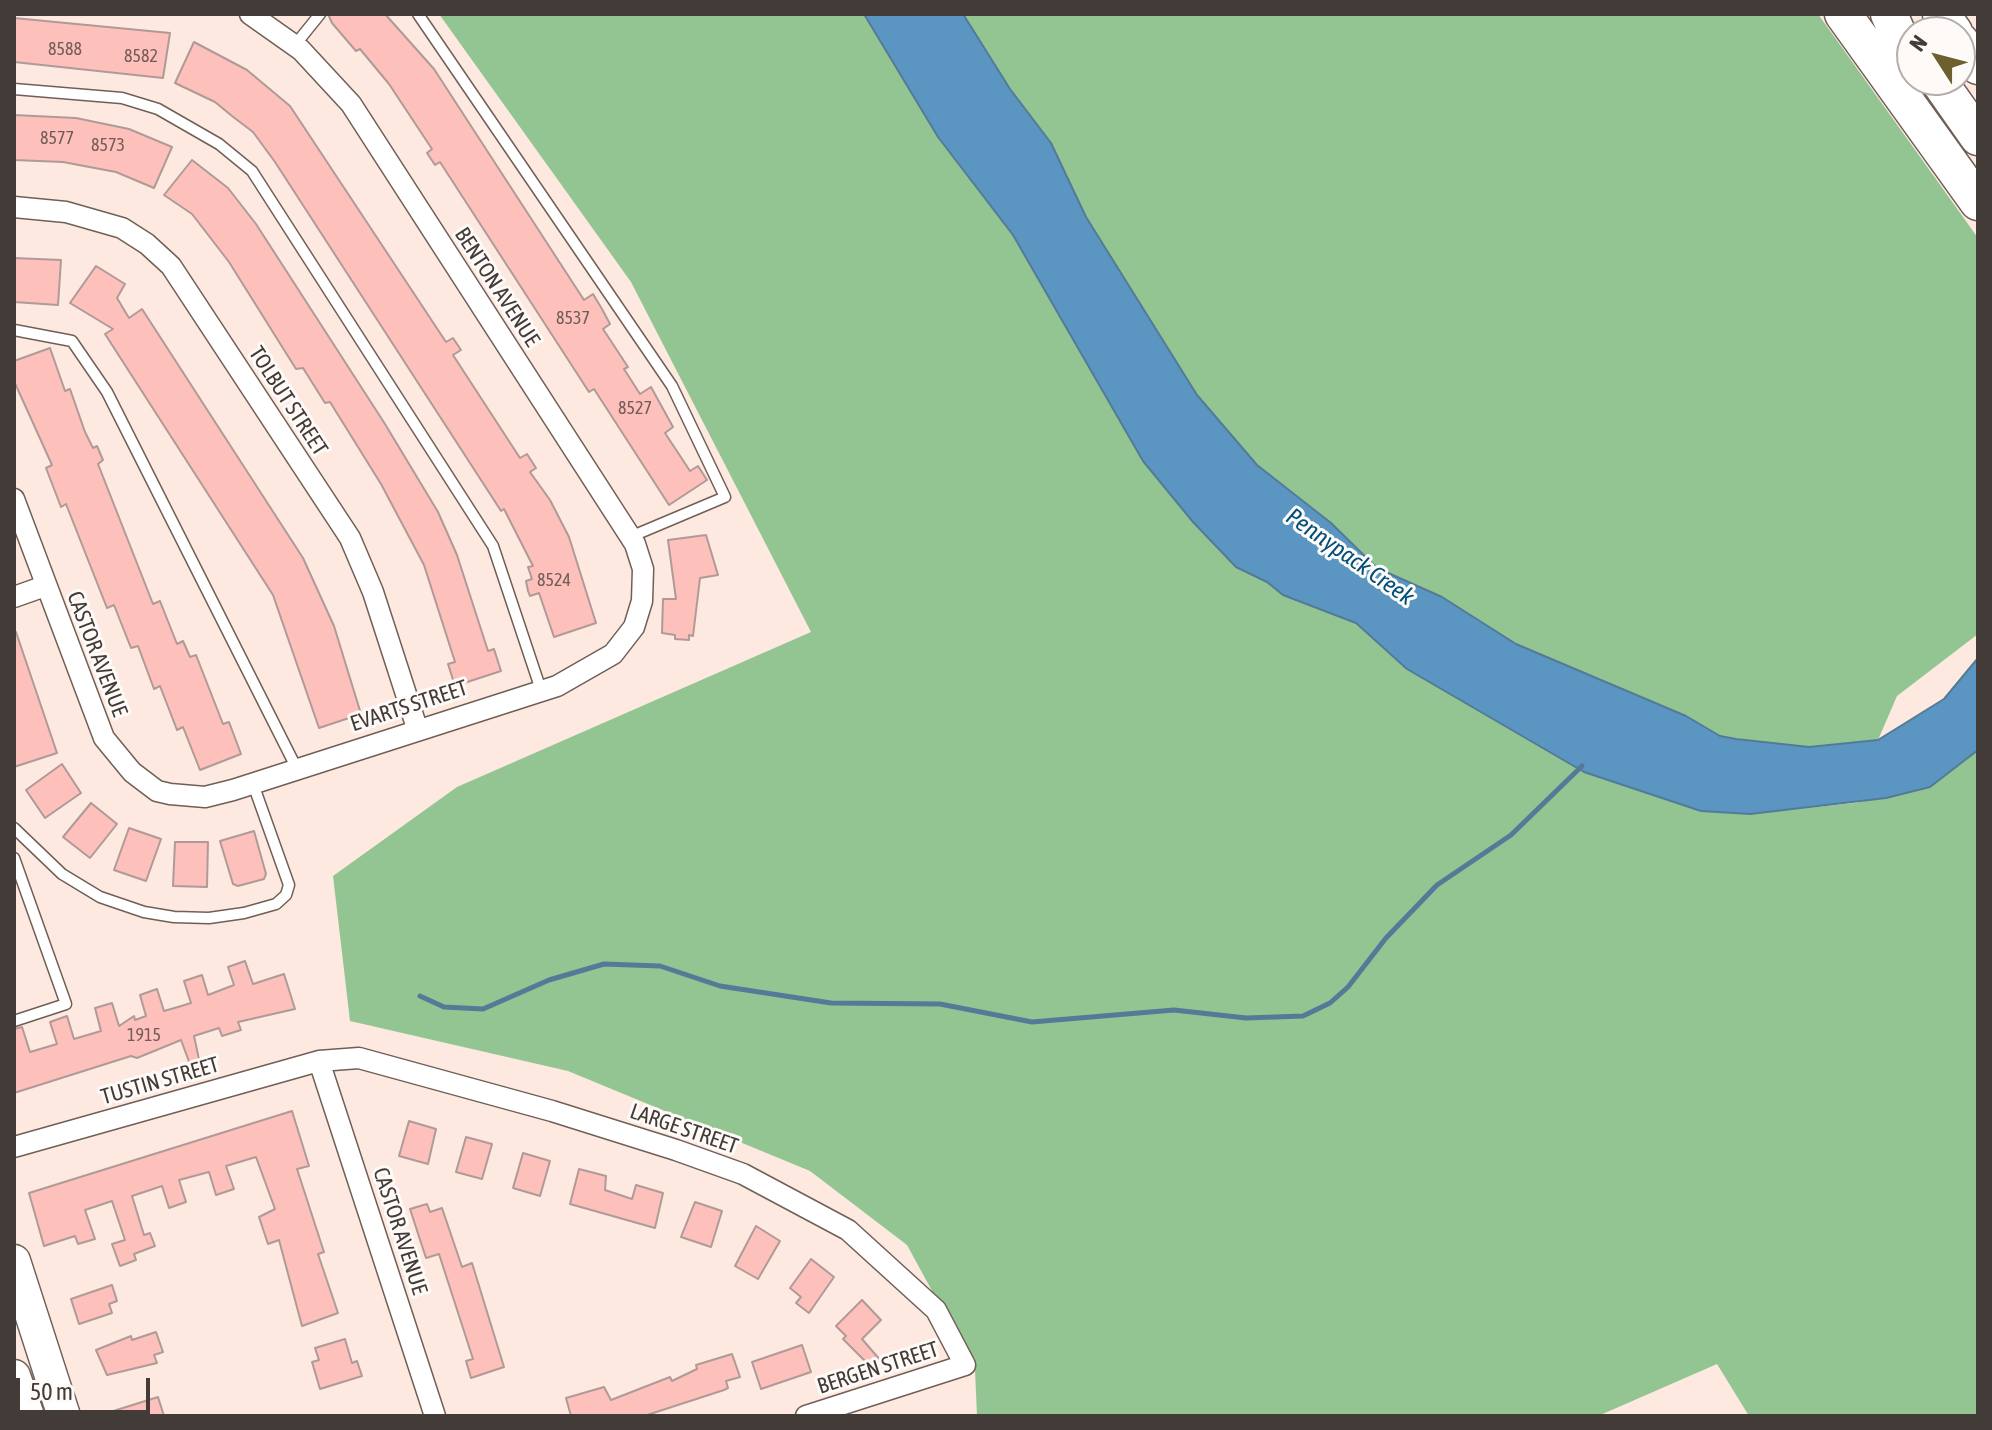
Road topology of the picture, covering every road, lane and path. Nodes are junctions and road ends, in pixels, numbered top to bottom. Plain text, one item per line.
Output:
1 (250, 14) edge
2 (320, 14) edge
3 (418, 14) edge
4 (1843, 14) edge
5 (295, 45) junction
6 (14, 89) edge
7 (1925, 96) edge
8 (1949, 96) edge
9 (1978, 137) edge
10 (1970, 192) edge
11 (14, 207) edge
12 (14, 330) edge
13 (14, 499) edge
14 (630, 537) junction
15 (45, 586) junction
16 (14, 597) edge
17 (636, 620) joint
18 (541, 690) junction
19 (417, 728) junction
20 (297, 769) junction
21 (253, 784) junction
22 (174, 794) joint
23 (14, 828) edge
24 (14, 858) edge
25 (14, 1021) edge
26 (319, 1061) junction
27 (14, 1147) edge
28 (14, 1261) edge
29 (965, 1365) joint
30 (14, 1376) edge
31 (28, 1416) edge
32 (64, 1416) edge
33 (435, 1416) edge
34 (806, 1416) edge

1 - 5 street, BENTON AVENUE
2 - 5 lane
3 - 14 lane
4 - 10 highway
5 - 14 street, BENTON AVENUE
6 - 18 lane
7 - 10 highway
8 - 9 highway
11 - 19 street, TOLBUT STREET
12 - 20 lane
13 - 15 street, CASTOR AVENUE
14 - 17 street, BENTON AVENUE
15 - 16 street
15 - 22 street, CASTOR AVENUE
17 - 18 street, EVARTS STREET
18 - 19 street, EVARTS STREET
19 - 20 street, EVARTS STREET
20 - 21 street, EVARTS STREET
21 - 22 street, EVARTS STREET
21 - 23 lane
24 - 25 lane
26 - 27 street, TUSTIN STREET
26 - 29 street, LARGE STREET
26 - 33 street, CASTOR AVENUE
28 - 32 main road
29 - 34 street, BERGEN STREET
30 - 31 main road

